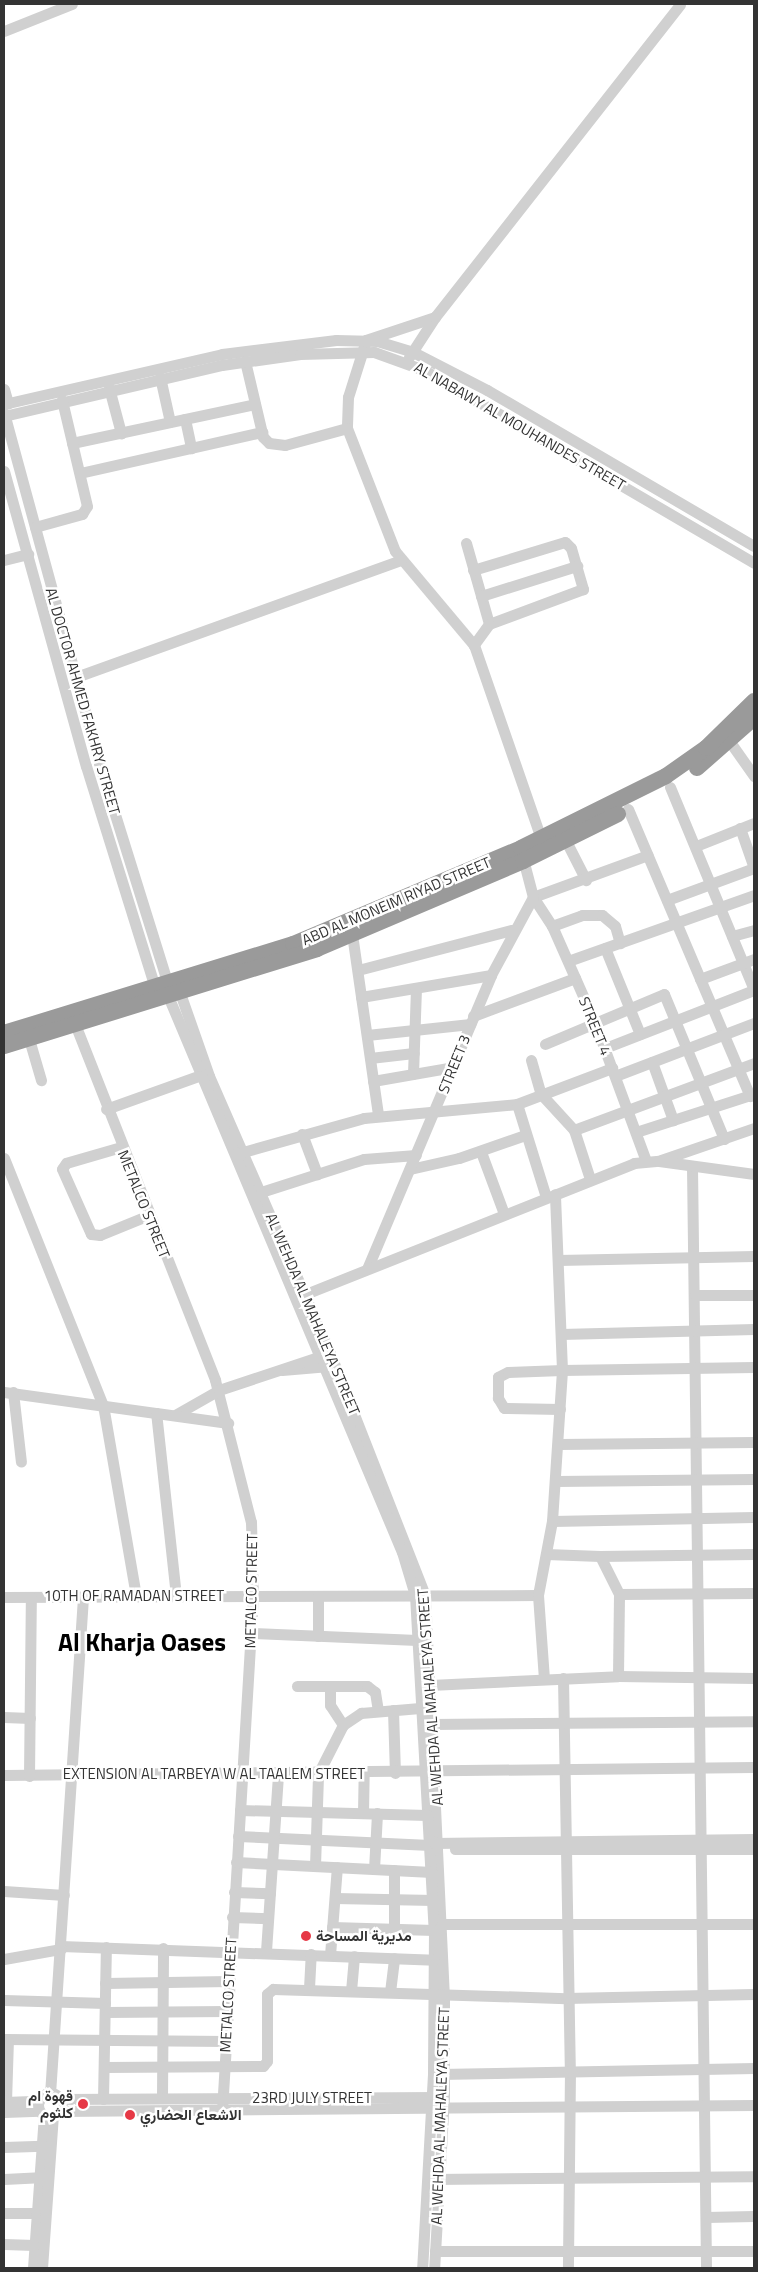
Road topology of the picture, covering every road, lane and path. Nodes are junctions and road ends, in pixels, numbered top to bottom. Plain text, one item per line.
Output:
1 (72, 4) edge
2 (680, 4) edge
3 (4, 30) edge
4 (435, 317) junction
5 (366, 340) junction
6 (362, 351) junction
7 (409, 356) junction
8 (245, 361) junction
9 (160, 377) junction
10 (109, 388) junction
11 (4, 389) edge
12 (487, 390) junction
13 (62, 400) junction
14 (480, 402) junction
15 (254, 404) junction
16 (5, 410) edge
17 (534, 416) junction
18 (185, 419) junction
19 (170, 422) junction
20 (346, 428) junction
21 (527, 428) junction
22 (262, 432) junction
23 (121, 433) junction
24 (72, 444) junction
25 (191, 448) junction
26 (16, 458) junction
27 (4, 462) edge
28 (4, 471) edge
29 (80, 473) junction
30 (660, 488) junction
31 (650, 502) junction
32 (35, 527) junction
33 (466, 543) dead end
34 (754, 546) edge
35 (28, 554) junction
36 (4, 560) edge
37 (401, 560) junction
38 (754, 563) edge
39 (577, 566) junction
40 (474, 570) junction
41 (481, 596) junction
42 (55, 599) junction
43 (41, 603) junction
44 (489, 624) junction
45 (474, 645) junction
46 (76, 677) junction
47 (754, 701) edge
48 (754, 718) edge
49 (730, 742) junction
50 (99, 763) junction
51 (86, 766) junction
52 (754, 776) edge
53 (670, 787) junction
54 (628, 809) junction
55 (754, 823) edge
56 (740, 828) junction
57 (541, 839) junction
58 (566, 841) junction
59 (696, 846) junction
60 (522, 855) junction
61 (648, 855) junction
62 (754, 868) edge
63 (586, 880) junction
64 (711, 884) junction
65 (754, 896) edge
66 (533, 897) junction
67 (667, 900) junction
68 (721, 907) junction
69 (677, 923) junction
70 (552, 926) junction
71 (512, 930) junction
72 (754, 930) edge
73 (352, 934) junction
74 (732, 936) junction
75 (620, 942) junction
76 (605, 948) junction
77 (272, 958) junction
78 (568, 961) junction
79 (749, 961) edge
80 (358, 970) junction
81 (491, 975) junction
82 (575, 978) junction
83 (700, 979) junction
84 (416, 988) junction
85 (168, 990) junction
86 (754, 990) edge
87 (361, 997) junction
88 (712, 1006) junction
89 (629, 1009) junction
90 (72, 1019) junction
91 (472, 1020) junction
92 (675, 1021) junction
93 (184, 1023) junction
94 (595, 1023) junction
95 (754, 1023) edge
96 (415, 1030) junction
97 (4, 1033) edge
98 (640, 1034) junction
99 (367, 1035) junction
100 (724, 1035) junction
101 (29, 1039) junction
102 (545, 1044) dead end
103 (4, 1046) edge
104 (605, 1048) junction
105 (686, 1049) junction
106 (414, 1053) junction
107 (370, 1058) junction
108 (531, 1060) dead end
109 (652, 1062) junction
110 (754, 1063) edge
111 (453, 1068) junction
112 (738, 1068) junction
113 (614, 1072) junction
114 (413, 1074) junction
115 (198, 1076) junction
116 (41, 1080) dead end
117 (373, 1082) junction
118 (700, 1082) junction
119 (541, 1094) junction
120 (752, 1095) edge
121 (664, 1096) junction
122 (517, 1104) junction
123 (436, 1108) junction
124 (711, 1108) junction
125 (106, 1109) junction
126 (627, 1110) junction
127 (378, 1115) junction
128 (673, 1120) junction
129 (754, 1128) edge
130 (574, 1130) junction
131 (636, 1132) junction
132 (302, 1134) junction
133 (525, 1135) junction
134 (724, 1139) junction
135 (121, 1147) junction
136 (481, 1152) junction
137 (238, 1154) junction
138 (416, 1155) junction
139 (4, 1158) edge
140 (659, 1160) junction
141 (646, 1161) junction
142 (692, 1167) junction
143 (410, 1169) junction
144 (317, 1174) junction
145 (754, 1174) edge
146 (590, 1180) junction
147 (261, 1192) junction
148 (551, 1195) junction
149 (504, 1214) junction
150 (149, 1215) junction
151 (754, 1256) edge
152 (693, 1257) junction
153 (558, 1260) junction
154 (368, 1269) junction
155 (305, 1294) junction
156 (695, 1295) junction
157 (754, 1295) edge
158 (293, 1299) junction
159 (695, 1329) junction
160 (754, 1329) edge
161 (561, 1334) junction
162 (330, 1353) junction
163 (318, 1356) junction
164 (335, 1365) junction
165 (754, 1367) edge
166 (323, 1368) junction
167 (696, 1368) junction
168 (282, 1370) junction
169 (562, 1370) junction
170 (219, 1390) junction
171 (8, 1392) edge
172 (103, 1405) junction
173 (560, 1409) junction
174 (156, 1413) junction
175 (175, 1414) junction
176 (228, 1423) junction
177 (698, 1442) junction
178 (754, 1442) edge
179 (560, 1444) junction
180 (22, 1462) dead end
181 (754, 1479) edge
182 (698, 1480) junction
183 (556, 1481) junction
184 (754, 1517) edge
185 (698, 1519) junction
186 (552, 1521) junction
187 (546, 1554) junction
188 (754, 1554) edge
189 (697, 1555) junction
190 (600, 1556) junction
191 (697, 1593) junction
192 (754, 1593) edge
193 (619, 1594) junction
194 (420, 1595) junction
195 (538, 1595) junction
196 (136, 1596) junction
197 (176, 1596) junction
198 (253, 1596) junction
199 (318, 1596) junction
200 (4, 1597) edge
201 (32, 1597) junction
202 (83, 1597) junction
203 (251, 1634) junction
204 (318, 1636) junction
205 (417, 1640) junction
206 (618, 1676) junction
207 (699, 1676) junction
208 (562, 1678) junction
209 (754, 1678) edge
210 (544, 1679) junction
211 (430, 1684) junction
212 (297, 1686) dead end
213 (330, 1686) junction
214 (420, 1708) junction
215 (393, 1710) junction
216 (378, 1711) junction
217 (4, 1717) edge
218 (30, 1718) junction
219 (754, 1721) edge
220 (700, 1722) junction
221 (562, 1723) junction
222 (432, 1724) junction
223 (343, 1725) junction
224 (700, 1766) junction
225 (754, 1767) edge
226 (561, 1769) junction
227 (430, 1773) junction
228 (243, 1774) junction
229 (278, 1774) junction
230 (318, 1774) junction
231 (364, 1774) junction
232 (395, 1774) junction
233 (4, 1775) edge
234 (72, 1775) junction
235 (29, 1776) junction
236 (240, 1810) junction
237 (275, 1811) junction
238 (316, 1812) junction
239 (363, 1813) junction
240 (377, 1814) junction
241 (427, 1815) junction
242 (238, 1836) junction
243 (273, 1837) junction
244 (754, 1839) edge
245 (315, 1840) junction
246 (375, 1842) junction
247 (563, 1844) junction
248 (703, 1844) junction
249 (434, 1846) junction
250 (754, 1849) edge
251 (236, 1862) junction
252 (272, 1864) junction
253 (315, 1866) junction
254 (337, 1867) junction
255 (374, 1869) junction
256 (394, 1870) junction
257 (432, 1872) junction
258 (4, 1891) edge
259 (234, 1892) junction
260 (270, 1893) junction
261 (64, 1895) junction
262 (335, 1898) junction
263 (394, 1899) junction
264 (433, 1900) junction
265 (232, 1917) junction
266 (268, 1918) junction
267 (565, 1924) junction
268 (703, 1924) junction
269 (754, 1924) edge
270 (332, 1926) junction
271 (438, 1927) junction
272 (394, 1928) junction
273 (61, 1947) junction
274 (106, 1947) junction
275 (164, 1948) junction
276 (231, 1950) junction
277 (266, 1951) junction
278 (311, 1954) junction
279 (330, 1955) junction
280 (354, 1956) junction
281 (394, 1958) junction
282 (4, 1959) edge
283 (434, 1960) junction
284 (229, 1981) junction
285 (163, 1982) junction
286 (105, 1983) junction
287 (309, 1988) junction
288 (352, 1991) junction
289 (390, 1992) junction
290 (704, 1994) junction
291 (754, 1994) edge
292 (439, 1996) junction
293 (566, 1998) junction
294 (4, 2000) edge
295 (57, 2001) junction
296 (105, 2007) junction
297 (163, 2012) junction
298 (227, 2012) junction
299 (6, 2039) edge
300 (54, 2040) junction
301 (104, 2040) junction
302 (163, 2040) junction
303 (226, 2041) junction
304 (162, 2066) junction
305 (224, 2066) junction
306 (104, 2067) junction
307 (705, 2068) junction
308 (754, 2068) edge
309 (570, 2070) junction
310 (439, 2074) junction
311 (162, 2098) junction
312 (103, 2099) junction
313 (438, 2102) junction
314 (223, 2104) junction
315 (706, 2104) junction
316 (754, 2104) edge
317 (4, 2105) edge
318 (570, 2106) junction
319 (49, 2107) junction
320 (42, 2146) junction
321 (4, 2147) edge
322 (754, 2176) edge
323 (39, 2177) junction
324 (707, 2177) junction
325 (568, 2178) junction
326 (4, 2179) edge
327 (434, 2179) junction
328 (4, 2213) edge
329 (36, 2213) junction
330 (754, 2216) edge
331 (706, 2218) junction
332 (4, 2244) edge
333 (34, 2244) junction
334 (435, 2251) junction
335 (754, 2251) edge
336 (706, 2253) junction
337 (568, 2254) junction
338 (33, 2268) edge
339 (42, 2268) edge
340 (422, 2268) edge
341 (434, 2268) edge
342 (568, 2268) edge
343 (706, 2268) edge

1 - 3 street
2 - 4 street
4 - 5 street
4 - 7 street
5 - 6 street
5 - 7 street, AL NABAWY AL MOUHANDES STREET
5 - 16 street, AL NABAWY AL MOUHANDES STREET
6 - 7 street, AL NABAWY AL MOUHANDES STREET
6 - 8 street, AL NABAWY AL MOUHANDES STREET
6 - 20 street
7 - 12 street, AL NABAWY AL MOUHANDES STREET
7 - 14 street, AL NABAWY AL MOUHANDES STREET
8 - 9 street, AL NABAWY AL MOUHANDES STREET
8 - 15 street
9 - 10 street, AL NABAWY AL MOUHANDES STREET
9 - 19 street
10 - 13 street, AL NABAWY AL MOUHANDES STREET
10 - 23 street
11 - 16 street, AL DOCTOR AHMED FAKHRY STREET
12 - 14 street
12 - 17 street, AL NABAWY AL MOUHANDES STREET
13 - 16 street, AL NABAWY AL MOUHANDES STREET
13 - 24 street
14 - 21 street, AL NABAWY AL MOUHANDES STREET
15 - 18 street
15 - 22 street
16 - 26 street, AL DOCTOR AHMED FAKHRY STREET
17 - 21 street
17 - 30 street, AL NABAWY AL MOUHANDES STREET
18 - 19 street
18 - 25 street
19 - 23 street
20 - 22 street
20 - 37 street
21 - 31 street, AL NABAWY AL MOUHANDES STREET
22 - 25 street
23 - 24 street
24 - 29 street
25 - 29 street
26 - 27 street
26 - 32 street, AL DOCTOR AHMED FAKHRY STREET
28 - 35 street, AL DOCTOR AHMED FAKHRY STREET
29 - 32 street
30 - 31 street
30 - 34 street, AL NABAWY AL MOUHANDES STREET
31 - 38 street, AL NABAWY AL MOUHANDES STREET
32 - 42 street, AL DOCTOR AHMED FAKHRY STREET
33 - 40 street
35 - 36 street
35 - 43 street, AL DOCTOR AHMED FAKHRY STREET
37 - 45 street
37 - 46 street
39 - 40 street
39 - 41 street
39 - 44 street
40 - 41 street
41 - 44 street
42 - 43 street
42 - 46 street, AL DOCTOR AHMED FAKHRY STREET
43 - 51 street, AL DOCTOR AHMED FAKHRY STREET
44 - 45 street
45 - 57 street
46 - 50 street, AL DOCTOR AHMED FAKHRY STREET
47 - 57 highway, ABD AL MONEIM RIYAD STREET
48 - 49 highway, ABD AL MONEIM RIYAD STREET
49 - 52 street
49 - 53 highway, ABD AL MONEIM RIYAD STREET
50 - 51 street
50 - 85 street, AL DOCTOR AHMED FAKHRY STREET
51 - 85 street, AL DOCTOR AHMED FAKHRY STREET
53 - 54 highway, ABD AL MONEIM RIYAD STREET
53 - 59 street
54 - 58 highway, ABD AL MONEIM RIYAD STREET
54 - 61 street
55 - 56 street
56 - 59 street
56 - 62 street
57 - 60 highway, ABD AL MONEIM RIYAD STREET
58 - 60 highway, ABD AL MONEIM RIYAD STREET
58 - 63 street
59 - 64 street
60 - 66 street
60 - 73 highway, ABD AL MONEIM RIYAD STREET
60 - 77 highway, ABD AL MONEIM RIYAD STREET
61 - 63 street
61 - 67 street
62 - 64 street
63 - 66 street
64 - 67 street
64 - 68 street
65 - 68 street
66 - 70 street, STREET 4
66 - 71 street, STREET 3
67 - 69 street
68 - 69 street
68 - 74 street
69 - 75 street
69 - 83 street
70 - 75 street
70 - 78 street, STREET 4
71 - 80 street
71 - 81 street, STREET 3
72 - 74 street
73 - 77 highway, ABD AL MONEIM RIYAD STREET
73 - 80 street
74 - 79 street
75 - 76 street
76 - 78 street
76 - 89 street
77 - 85 highway, ABD AL MONEIM RIYAD STREET
78 - 82 street, STREET 4
79 - 83 street
79 - 86 street
80 - 87 street
81 - 84 street
81 - 91 street, STREET 3
82 - 91 street
82 - 94 street, STREET 4
83 - 88 street
84 - 87 street
84 - 96 street
85 - 90 highway, ABD AL MONEIM RIYAD STREET
85 - 93 street, AL WEHDA AL MAHALEYA STREET
86 - 88 street
87 - 99 street
88 - 92 street
88 - 100 street
89 - 92 street
89 - 94 street
89 - 98 street
90 - 97 highway, ABD AL MONEIM RIYAD STREET
90 - 101 highway, ABD AL MONEIM RIYAD STREET
90 - 125 street, METALCO STREET
91 - 96 street
91 - 111 street, STREET 3
92 - 98 street
92 - 105 street
93 - 115 street, AL WEHDA AL MAHALEYA STREET
93 - 137 street, AL WEHDA AL MAHALEYA STREET
94 - 102 street
94 - 104 street, STREET 4
95 - 100 street
96 - 99 street
96 - 106 street
98 - 104 street
99 - 107 street
100 - 105 street
100 - 112 street
101 - 103 highway, ABD AL MONEIM RIYAD STREET
101 - 116 street
104 - 113 street, STREET 4
105 - 109 street
105 - 118 street
106 - 107 street
106 - 114 street
107 - 117 street
108 - 119 street
109 - 113 street
109 - 121 street
110 - 112 street
111 - 114 street
111 - 123 street, STREET 3
112 - 118 street
112 - 120 street
113 - 119 street
113 - 126 street, STREET 4
114 - 117 street
115 - 125 street
115 - 137 street, AL WEHDA AL MAHALEYA STREET
117 - 127 street
118 - 121 street
118 - 124 street
119 - 122 street
119 - 130 street
120 - 124 street
121 - 126 street
121 - 128 street
122 - 123 street
122 - 133 street
123 - 127 street
123 - 138 street, STREET 3
124 - 128 street
124 - 134 street
125 - 135 street, METALCO STREET
126 - 130 street
126 - 131 street, STREET 4
127 - 132 street
128 - 131 street
129 - 134 street
130 - 146 street
131 - 141 street, STREET 4
132 - 137 street
132 - 144 street
133 - 136 street
133 - 148 street
134 - 140 street
135 - 150 street, METALCO STREET
135 - 150 street
136 - 143 street
136 - 149 street
137 - 147 street, AL WEHDA AL MAHALEYA STREET
137 - 158 street, AL WEHDA AL MAHALEYA STREET
138 - 143 street, STREET 3
138 - 144 street
139 - 172 street
140 - 141 street
140 - 142 street
141 - 146 street
142 - 145 street
142 - 152 street
143 - 154 street, STREET 3
144 - 147 street
146 - 148 street
147 - 155 street, AL WEHDA AL MAHALEYA STREET
148 - 149 street
148 - 153 street
149 - 154 street
150 - 170 street, METALCO STREET
151 - 152 street
152 - 153 street
152 - 156 street
153 - 161 street
154 - 155 street
155 - 158 street
155 - 162 street, AL WEHDA AL MAHALEYA STREET
156 - 157 street
156 - 159 street
158 - 163 street, AL WEHDA AL MAHALEYA STREET
159 - 160 street
159 - 161 street
159 - 167 street
161 - 169 street
162 - 163 street
162 - 164 street, AL WEHDA AL MAHALEYA STREET
163 - 166 street, AL WEHDA AL MAHALEYA STREET
163 - 168 street
164 - 166 street
164 - 194 street, AL WEHDA AL MAHALEYA STREET
165 - 167 street
166 - 168 street
166 - 194 street, AL WEHDA AL MAHALEYA STREET
167 - 169 street
167 - 177 street
168 - 170 street
169 - 173 street
169 - 173 street
170 - 175 street
170 - 176 street, METALCO STREET
171 - 172 street
171 - 180 street
172 - 174 street
172 - 196 street
173 - 179 street
174 - 175 street
174 - 197 street
175 - 176 street
176 - 198 street, METALCO STREET
177 - 178 street
177 - 179 street
177 - 182 street
179 - 183 street
181 - 182 street
182 - 183 street
182 - 185 street
183 - 186 street
184 - 185 street
185 - 186 street
185 - 189 street
186 - 187 street
187 - 190 street
187 - 195 street
188 - 189 street
189 - 190 street
189 - 191 street
190 - 193 street
191 - 192 street
191 - 193 street
191 - 207 street
193 - 206 street
194 - 195 street, 10TH OF RAMADAN STREET
194 - 199 street, 10TH OF RAMADAN STREET
194 - 205 street, AL WEHDA AL MAHALEYA STREET
194 - 211 street, AL WEHDA AL MAHALEYA STREET
195 - 210 street
196 - 197 street, 10TH OF RAMADAN STREET
196 - 202 street, 10TH OF RAMADAN STREET
197 - 198 street, 10TH OF RAMADAN STREET
198 - 199 street, 10TH OF RAMADAN STREET
198 - 203 street, METALCO STREET
199 - 204 street
200 - 201 street, 10TH OF RAMADAN STREET
201 - 202 street, 10TH OF RAMADAN STREET
201 - 218 street
202 - 234 street
203 - 204 street
203 - 228 street, METALCO STREET
204 - 205 street
205 - 214 street, AL WEHDA AL MAHALEYA STREET
206 - 207 street
206 - 208 street
207 - 209 street
207 - 220 street
208 - 210 street
208 - 221 street
210 - 211 street
211 - 222 street, AL WEHDA AL MAHALEYA STREET
212 - 213 street
213 - 216 street
213 - 223 street
214 - 215 street
214 - 227 street, AL WEHDA AL MAHALEYA STREET
215 - 216 street
215 - 232 street
216 - 223 street
217 - 218 street
218 - 235 street
219 - 220 street
220 - 221 street
220 - 224 street
221 - 222 street
221 - 226 street
222 - 227 street, AL WEHDA AL MAHALEYA STREET
223 - 230 street
224 - 225 street, EXTENSION AL TARBEYA W AL TAALEM STREET
224 - 226 street, EXTENSION AL TARBEYA W AL TAALEM STREET
224 - 248 street
226 - 227 street, EXTENSION AL TARBEYA W AL TAALEM STREET
226 - 247 street
227 - 232 street, EXTENSION AL TARBEYA W AL TAALEM STREET
227 - 241 street, AL WEHDA AL MAHALEYA STREET
227 - 249 street, AL WEHDA AL MAHALEYA STREET
228 - 229 street, EXTENSION AL TARBEYA W AL TAALEM STREET
228 - 234 street, EXTENSION AL TARBEYA W AL TAALEM STREET
228 - 236 street, METALCO STREET
229 - 230 street, EXTENSION AL TARBEYA W AL TAALEM STREET
229 - 237 street
230 - 231 street, EXTENSION AL TARBEYA W AL TAALEM STREET
230 - 238 street
231 - 232 street, EXTENSION AL TARBEYA W AL TAALEM STREET
231 - 239 street
233 - 235 street, EXTENSION AL TARBEYA W AL TAALEM STREET
234 - 235 street, EXTENSION AL TARBEYA W AL TAALEM STREET
234 - 261 street
236 - 237 street
236 - 242 street, METALCO STREET
237 - 238 street
237 - 243 street
238 - 239 street
238 - 245 street
239 - 240 street
240 - 241 street
240 - 246 street
241 - 249 street, AL WEHDA AL MAHALEYA STREET
242 - 243 street
242 - 251 street, METALCO STREET
243 - 245 street
243 - 252 street
244 - 248 street
245 - 246 street
245 - 253 street
246 - 249 street
246 - 255 street
247 - 248 street
247 - 249 street
247 - 267 street
248 - 250 street
248 - 268 street
249 - 257 street, AL WEHDA AL MAHALEYA STREET
249 - 271 street, AL WEHDA AL MAHALEYA STREET
251 - 252 street
251 - 259 street, METALCO STREET
252 - 253 street
252 - 260 street
253 - 254 street
254 - 255 street
254 - 262 street
255 - 256 street
256 - 257 street
256 - 263 street
257 - 264 street, AL WEHDA AL MAHALEYA STREET
258 - 261 street
259 - 260 street
259 - 265 street, METALCO STREET
260 - 266 street
261 - 273 street
262 - 263 street
262 - 270 street
263 - 264 street
263 - 272 street
264 - 271 street, AL WEHDA AL MAHALEYA STREET
265 - 266 street
265 - 276 street, METALCO STREET
266 - 277 street
267 - 268 street
267 - 271 street
267 - 293 street
268 - 269 street
268 - 290 street
270 - 272 street
270 - 279 street
271 - 272 street
271 - 283 street, AL WEHDA AL MAHALEYA STREET
271 - 292 street, AL WEHDA AL MAHALEYA STREET
273 - 274 street
273 - 282 street
273 - 295 street
274 - 275 street
274 - 286 street
275 - 276 street
275 - 285 street
276 - 277 street
276 - 284 street, METALCO STREET
277 - 278 street
278 - 279 street
278 - 287 street
279 - 280 street
280 - 281 street
280 - 288 street
281 - 283 street
281 - 289 street
283 - 292 street, AL WEHDA AL MAHALEYA STREET
284 - 285 street
284 - 298 street, METALCO STREET
285 - 286 street
285 - 297 street
286 - 296 street
287 - 288 street
287 - 305 street
288 - 289 street
289 - 292 street
290 - 291 street
290 - 293 street
290 - 307 street
292 - 293 street
292 - 310 street, AL WEHDA AL MAHALEYA STREET
293 - 309 street
294 - 295 street
295 - 296 street
295 - 300 street
296 - 297 street
296 - 301 street
297 - 298 street
297 - 302 street
298 - 303 street, METALCO STREET
299 - 300 street
299 - 317 street
300 - 301 street
300 - 319 street
301 - 302 street
301 - 306 street
302 - 303 street
302 - 304 street
303 - 305 street, METALCO STREET
304 - 305 street
304 - 306 street
304 - 311 street
305 - 314 street, METALCO STREET
306 - 312 street
307 - 308 street
307 - 309 street
307 - 315 street
309 - 310 street
309 - 318 street
310 - 313 street, AL WEHDA AL MAHALEYA STREET
311 - 312 street, 23RD JULY STREET
311 - 314 street, 23RD JULY STREET
312 - 319 street, 23RD JULY STREET
313 - 314 street, 23RD JULY STREET
313 - 318 street, 23RD JULY STREET
313 - 327 street, AL WEHDA AL MAHALEYA STREET
314 - 319 street, 23RD JULY STREET
315 - 316 street, 23RD JULY STREET
315 - 318 street, 23RD JULY STREET
315 - 324 street
317 - 319 street, 23RD JULY STREET
318 - 325 street
319 - 320 street
319 - 339 street
320 - 321 street
320 - 323 street
322 - 324 street
323 - 326 street
323 - 329 street
324 - 325 street
324 - 331 street
325 - 327 street
325 - 337 street
327 - 334 street, AL WEHDA AL MAHALEYA STREET
327 - 340 street, AL WEHDA AL MAHALEYA STREET
328 - 329 street
329 - 333 street
330 - 331 street
331 - 336 street
332 - 333 street
333 - 338 street
334 - 337 street
334 - 341 street, AL WEHDA AL MAHALEYA STREET
335 - 336 street
336 - 337 street
336 - 343 street
337 - 342 street

